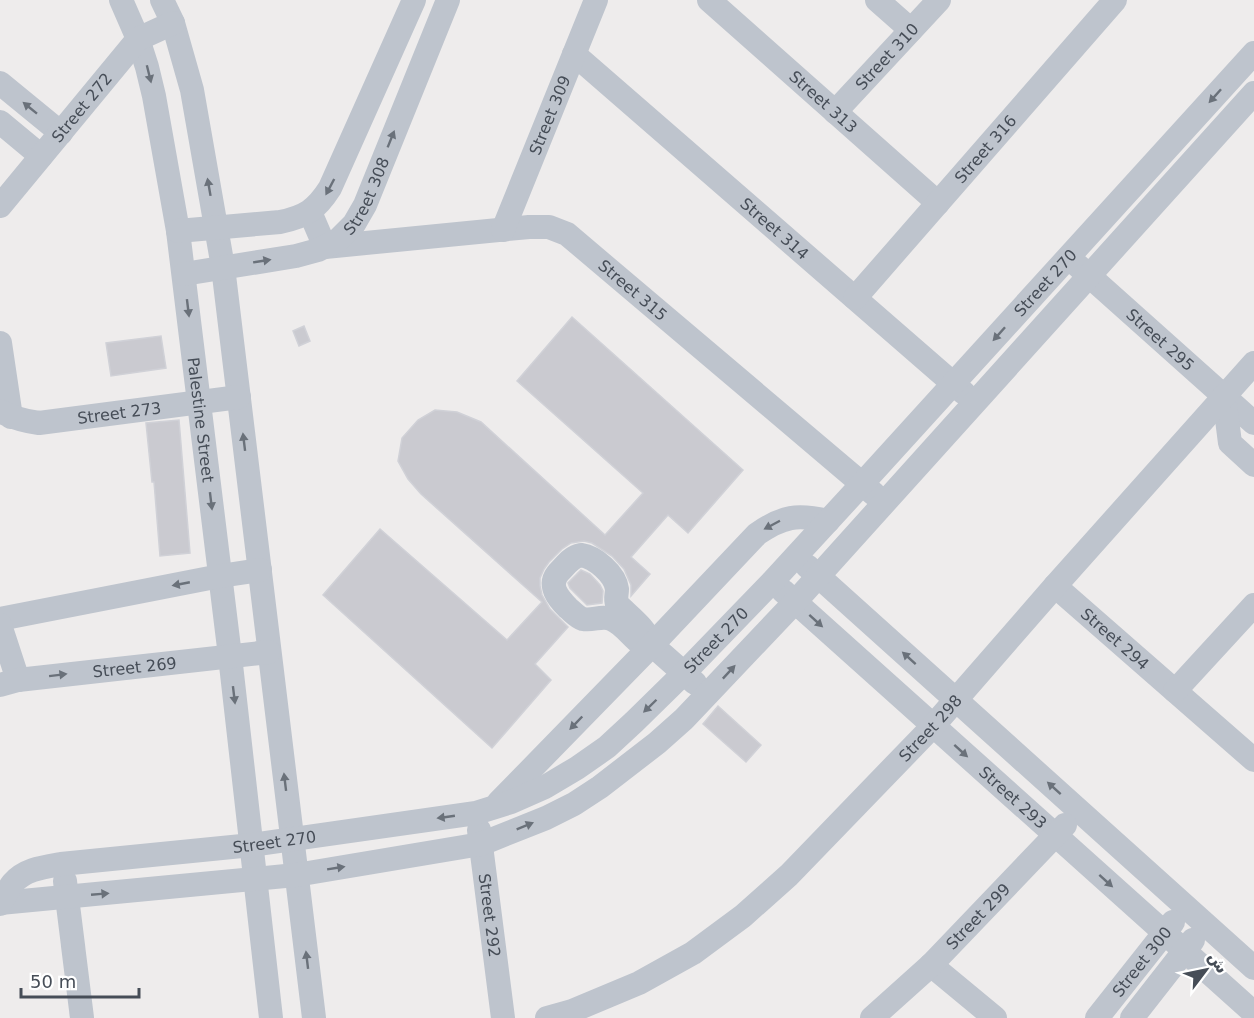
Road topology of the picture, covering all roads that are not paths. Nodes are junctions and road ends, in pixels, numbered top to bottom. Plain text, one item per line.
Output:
1 (121, 0) edge
2 (162, 0) edge
3 (414, 0) edge
4 (448, 0) edge
5 (596, 0) edge
6 (709, 0) edge
7 (877, 0) edge
8 (939, 0) edge
9 (1108, 2) edge
10 (172, 23) junction
11 (911, 30) junction
12 (138, 39) junction
13 (1254, 53) edge
14 (574, 54) junction
15 (388, 61) junction
16 (418, 73) junction
17 (0, 83) edge
18 (1254, 93) edge
19 (835, 112) junction
20 (0, 122) edge
21 (61, 133) junction
22 (41, 156) junction
23 (938, 203) junction
24 (0, 206) edge
25 (310, 212) junction
26 (216, 228) junction
27 (503, 230) junction
28 (178, 231) junction
29 (325, 247) junction
30 (1068, 258) junction
31 (223, 267) junction
32 (184, 274) junction
33 (1089, 276) junction
34 (855, 298) junction
35 (0, 343) edge
36 (1254, 363) edge
37 (953, 384) junction
38 (1224, 396) junction
39 (239, 397) junction
40 (199, 402) junction
41 (975, 403) junction
42 (5, 414) edge
43 (1254, 423) edge
44 (1254, 465) edge
45 (862, 484) junction
46 (885, 504) junction
47 (828, 521) junction
48 (796, 556) junction
49 (260, 570) junction
50 (220, 576) junction
51 (818, 577) junction
52 (772, 582) junction
53 (1055, 586) junction
54 (795, 602) junction
55 (1254, 605) edge
56 (611, 611) dead end
57 (0, 619) edge
58 (0, 625) edge
59 (652, 645) junction
60 (269, 652) junction
61 (230, 656) junction
62 (684, 674) junction
63 (9, 682) edge
64 (1175, 691) junction
65 (708, 695) junction
66 (955, 700) junction
67 (933, 726) junction
68 (1254, 760) edge
69 (485, 810) junction
70 (1079, 810) junction
71 (1055, 835) junction
72 (293, 840) junction
73 (481, 844) junction
74 (252, 845) junction
75 (61, 864) junction
76 (296, 875) junction
77 (256, 880) junction
78 (68, 897) junction
79 (0, 904) edge
80 (1186, 907) junction
81 (1206, 924) junction
82 (1164, 933) junction
83 (1184, 951) junction
84 (931, 965) junction
85 (1254, 968) edge
86 (1254, 1013) edge
87 (82, 1018) edge
88 (271, 1018) edge
89 (314, 1018) edge
90 (503, 1018) edge
91 (547, 1018) edge
92 (872, 1018) edge
93 (995, 1018) edge
94 (1097, 1018) edge
95 (1132, 1018) edge

1 - 12 street, Palestine Street
2 - 10 street
3 - 15 street, Street 308
4 - 16 street, Street 308
5 - 14 street, Street 309
6 - 19 street, Street 313
7 - 11 street
8 - 11 street, Street 310
9 - 23 street, Street 316
10 - 12 street, Street 272
26 -> 10 street
11 - 19 street, Street 310
12 - 21 street, Street 272
12 -> 28 street, Palestine Street
13 -> 30 street, Street 270
14 - 27 street, Street 309
14 - 34 street, Street 314
15 - 16 street
15 -> 25 street, Street 308
29 -> 16 street, Street 308
21 -> 17 street
18 - 33 street, Street 270
19 - 23 street, Street 313
20 - 22 street
21 - 22 street, Street 272
22 - 24 street, Street 272
23 - 34 street, Street 316
25 - 26 street
25 - 29 street
26 - 28 street
26 - 31 street
27 - 29 street, Street 315
27 - 45 street, Street 315
28 - 32 street, Palestine Street
31 -> 29 street, Street 308
30 - 33 street, Street 295
30 -> 37 street, Street 270
31 - 32 street, Street 308
31 - 39 street
32 -> 40 street, Palestine Street
33 - 38 street, Street 295
33 - 41 street, Street 270
34 - 37 street, Street 314
35 - 42 street
36 - 38 street, Street 298
37 - 41 street, Street 314
37 - 45 street, Street 270
38 - 43 street, Street 295
38 - 44 street
38 - 53 street, Street 298
39 - 40 street, Street 273
49 -> 39 street
40 - 42 street, Street 273
40 -> 50 street, Palestine Street
41 - 46 street, Street 270
45 - 46 street, Street 315
45 - 47 street, Street 270
46 - 51 street, Street 270
47 - 48 street, Street 270
47 -> 59 street
48 - 51 street, Street 293
48 - 52 street, Street 270
49 - 50 street
49 - 60 street
50 -> 57 street
50 - 61 street, Palestine Street
51 - 54 street, Street 270
66 -> 51 street, Street 293
52 - 54 street, Street 293
52 - 62 street, Street 270
53 - 64 street, Street 294
53 - 66 street, Street 298
65 -> 54 street, Street 270
54 -> 67 street, Street 293
55 - 64 street
56 - 59 street
58 - 63 street
59 - 62 street
59 -> 69 street
60 - 61 street, Street 269
72 -> 60 street
63 -> 61 street, Street 269
61 -> 74 street, Palestine Street
62 - 65 street
62 -> 69 street, Street 270
64 - 68 street, Street 294
73 -> 65 street, Street 270
66 - 67 street, Street 298
70 -> 66 street, Street 293
67 -> 71 street, Street 293
67 - 91 street, Street 298
69 -> 72 street, Street 270
69 - 73 street, Street 292
70 - 71 street, Street 299
70 - 80 street, Street 293
71 -> 82 street, Street 293
71 - 84 street, Street 299
72 - 74 street, Street 270
72 - 76 street
76 -> 73 street, Street 270
73 - 90 street, Street 292
74 - 75 street, Street 270
74 - 77 street, Palestine Street
75 - 78 street
75 - 79 street, Street 270
76 - 77 street, Street 270
89 -> 76 street
78 -> 77 street, Street 270
77 - 88 street
78 - 79 street, Street 270
78 - 87 street
80 - 81 street, Street 293
80 - 82 street, Street 300
81 - 83 street, Street 300
81 - 85 street, Street 293
82 - 83 street, Street 293
82 - 94 street, Street 300
83 - 86 street, Street 293
83 - 95 street, Street 300
84 - 92 street, Street 299
84 - 93 street

